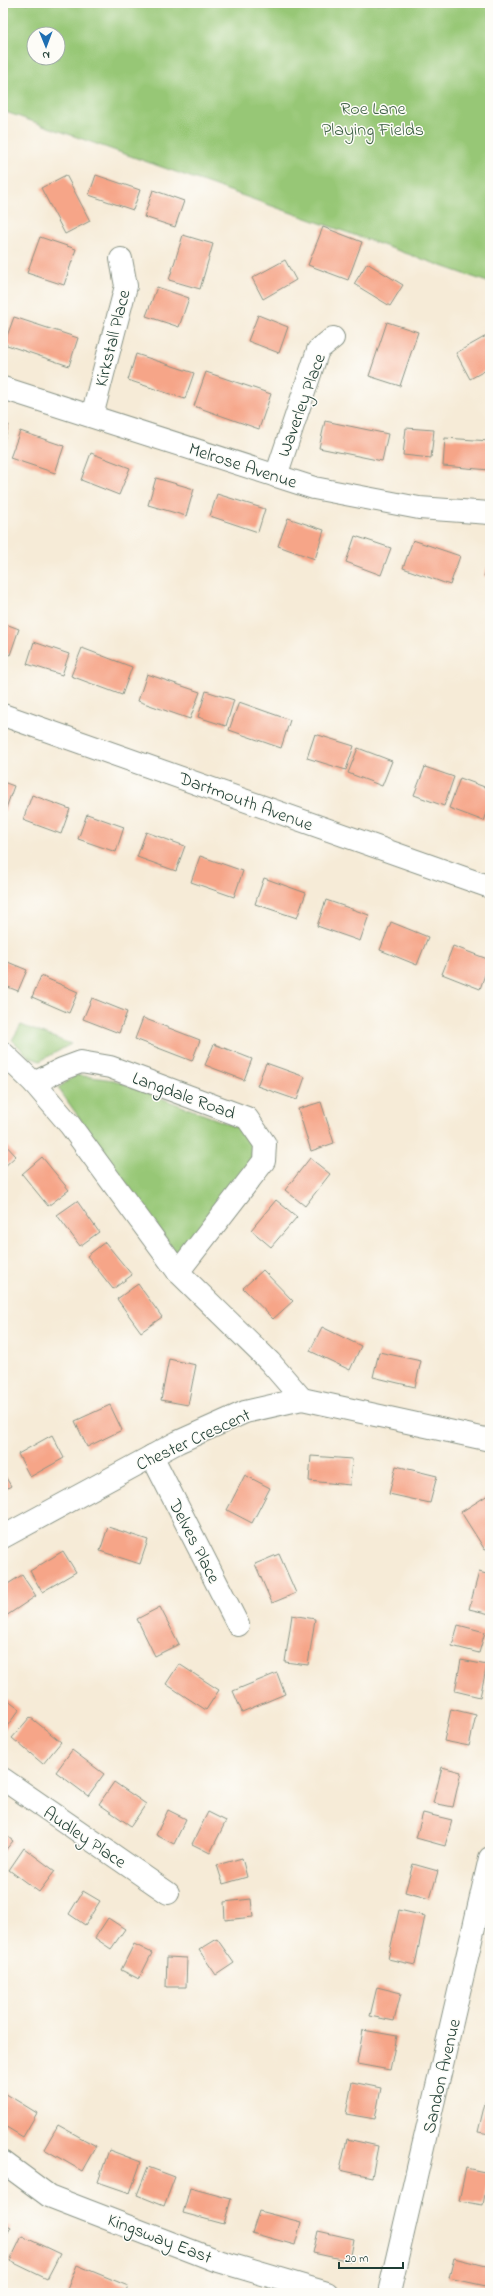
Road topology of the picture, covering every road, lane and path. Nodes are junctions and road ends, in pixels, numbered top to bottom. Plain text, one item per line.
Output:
1 (121, 259) dead end
2 (332, 338) dead end
3 (3, 388) edge
4 (92, 416) junction
5 (276, 476) junction
6 (490, 513) edge
7 (3, 715) edge
8 (490, 888) edge
9 (3, 1053) edge
10 (34, 1083) junction
11 (178, 1272) junction
12 (302, 1399) junction
13 (490, 1440) edge
14 (152, 1456) junction
15 (3, 1537) edge
16 (238, 1625) dead end
17 (3, 1779) edge
18 (490, 1858) edge
19 (168, 1893) dead end
20 (3, 2162) edge
21 (318, 2292) edge
22 (389, 2293) edge

1 - 4 street, Kirkstall Place
2 - 5 street, Waverley Place
3 - 4 street, Melrose Avenue
4 - 5 street, Melrose Avenue
5 - 6 street, Melrose Avenue
7 - 8 street, Dartmouth Avenue
9 - 10 street
10 - 11 street
10 - 11 street, Langdale Road
11 - 12 street
12 - 13 street, Chester Crescent
12 - 14 street, Chester Crescent
14 - 15 street, Chester Crescent
14 - 16 street, Delves Place
17 - 19 street, Audley Place
18 - 22 street, Sandon Avenue
20 - 21 street, Kingsway East

